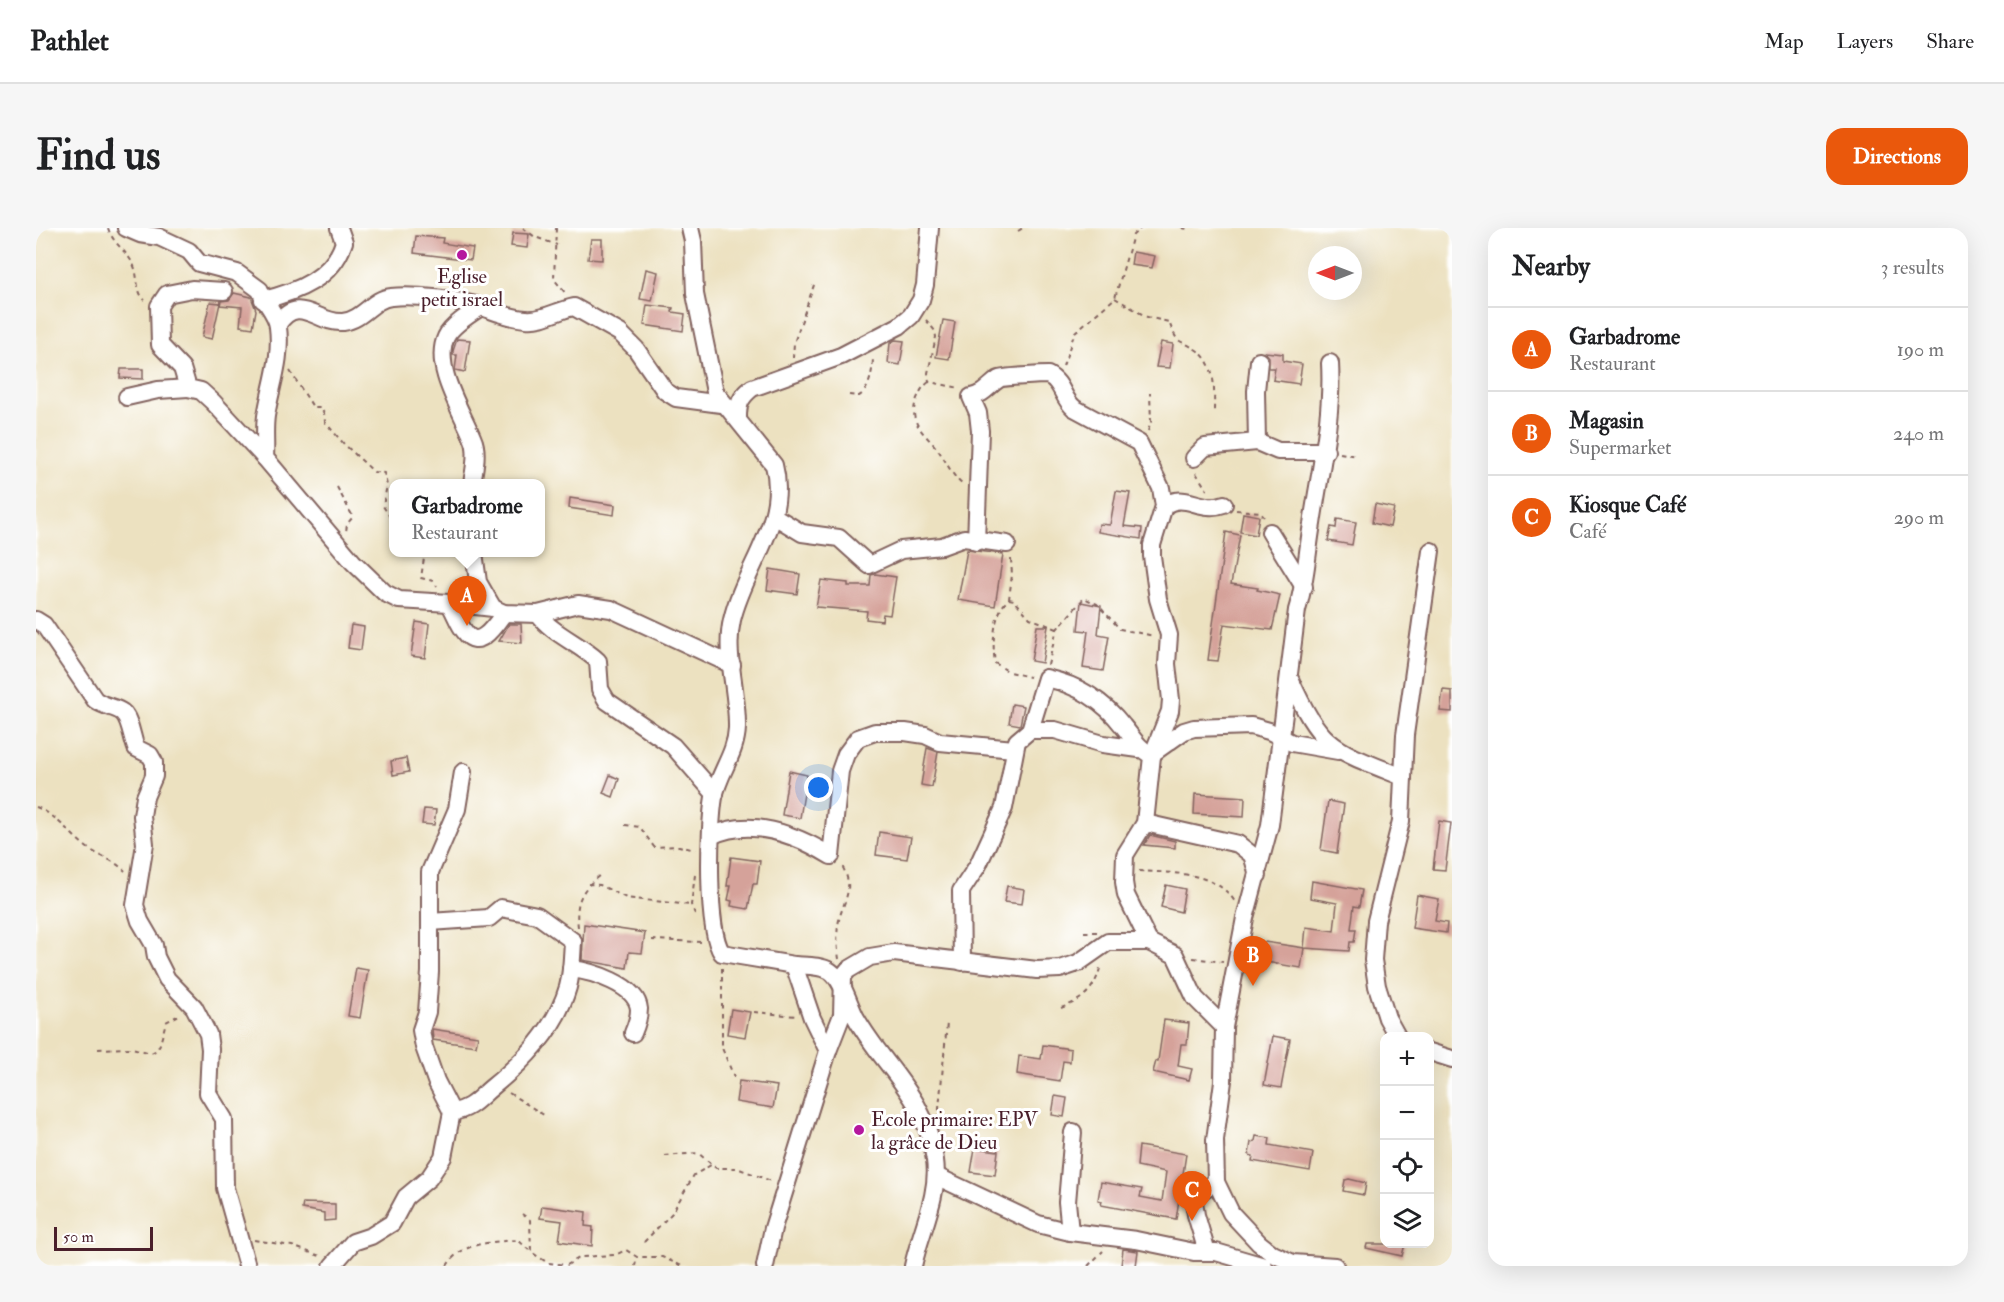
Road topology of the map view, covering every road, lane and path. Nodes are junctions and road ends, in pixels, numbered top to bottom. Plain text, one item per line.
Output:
1 (108, 228) edge
2 (126, 228) edge
3 (339, 228) edge
4 (523, 228) edge
5 (556, 228) edge
6 (690, 228) edge
7 (930, 228) edge
8 (1023, 228) edge
9 (1138, 228) edge
10 (1182, 228) edge
11 (1187, 229) edge
12 (1018, 231) dead end
13 (556, 245) junction
14 (815, 282) dead end
15 (224, 291) dead end
16 (167, 294) junction
17 (1115, 298) junction
18 (263, 300) junction
19 (921, 300) junction
20 (481, 307) junction
21 (574, 308) junction
22 (278, 324) junction
23 (869, 340) junction
24 (1259, 361) dead end
25 (279, 362) junction
26 (1330, 363) dead end
27 (791, 376) junction
28 (929, 382) junction
29 (1062, 387) junction
30 (188, 388) junction
31 (1150, 393) dead end
32 (849, 394) dead end
33 (127, 397) dead end
34 (971, 397) junction
35 (721, 404) junction
36 (1214, 414) dead end
37 (738, 418) junction
38 (1257, 442) junction
39 (1139, 443) junction
40 (1326, 451) junction
41 (265, 458) junction
42 (1194, 458) dead end
43 (473, 479) edge
44 (337, 488) dead end
45 (976, 501) junction
46 (1224, 504) dead end
47 (1164, 506) junction
48 (774, 516) junction
49 (389, 517) edge
50 (1270, 532) dead end
51 (346, 534) dead end
52 (976, 542) junction
53 (1008, 544) joint
54 (1431, 551) dead end
55 (423, 557) edge
56 (475, 557) edge
57 (1304, 587) junction
58 (1009, 599) junction
59 (449, 603) junction
60 (499, 611) junction
61 (538, 614) junction
62 (36, 621) edge
63 (1057, 629) junction
64 (1170, 644) junction
65 (732, 665) junction
66 (1046, 678) junction
67 (1290, 678) junction
68 (1030, 730) junction
69 (1280, 738) junction
70 (1014, 749) junction
71 (1338, 751) junction
72 (1148, 753) junction
73 (463, 772) dead end
74 (1403, 777) junction
75 (715, 794) junction
76 (36, 807) edge
77 (1145, 823) junction
78 (625, 825) dead end
79 (711, 836) junction
80 (709, 856) junction
81 (831, 856) junction
82 (1124, 870) junction
83 (600, 874) dead end
84 (1258, 875) junction
85 (140, 884) junction
86 (588, 884) junction
87 (691, 905) junction
88 (1245, 918) junction
89 (430, 922) junction
90 (652, 940) dead end
91 (573, 941) junction
92 (1149, 942) junction
93 (717, 943) junction
94 (1175, 955) junction
95 (962, 962) junction
96 (1235, 964) junction
97 (794, 965) junction
98 (571, 969) junction
99 (843, 985) junction
100 (194, 1007) junction
101 (754, 1012) dead end
102 (842, 1015) junction
103 (812, 1018) junction
104 (946, 1023) dead end
105 (1224, 1028) junction
106 (1395, 1032) edge
107 (633, 1033) dead end
108 (98, 1049) dead end
109 (828, 1051) junction
110 (1434, 1053) edge
111 (1452, 1059) edge
112 (734, 1077) dead end
113 (498, 1083) junction
114 (453, 1112) junction
115 (547, 1117) dead end
116 (1074, 1132) dead end
117 (929, 1137) junction
118 (665, 1156) dead end
119 (711, 1165) junction
120 (936, 1176) junction
121 (1216, 1182) junction
122 (786, 1185) junction
123 (522, 1214) dead end
124 (1070, 1232) junction
125 (1105, 1237) junction
126 (239, 1239) junction
127 (644, 1242) dead end
128 (1259, 1243) junction
129 (531, 1251) junction
130 (1207, 1251) junction
131 (638, 1257) junction
132 (333, 1264) edge
133 (1286, 1264) edge
134 (1258, 1265) edge
135 (248, 1266) edge
136 (447, 1266) edge
137 (635, 1266) edge
138 (682, 1266) edge
139 (765, 1266) edge
140 (912, 1266) edge
141 (1088, 1266) edge
142 (1335, 1266) edge

1 - 16 path
2 - 18 street
3 - 18 street
4 - 13 path
5 - 13 path
6 - 35 street
7 - 19 street
8 - 12 path
9 - 17 path
10 - 11 path
13 - 21 path
14 - 27 path
15 - 16 street
16 - 30 street
17 - 29 path
17 - 36 path
18 - 22 street
19 - 23 street
19 - 28 path
20 - 21 street
20 - 22 street
20 - 43 street
21 - 35 street
22 - 25 street
23 - 27 street
23 - 32 path
24 - 38 street
25 - 41 street
25 - 49 path
26 - 40 street
27 - 37 street
28 - 34 path
28 - 45 path
29 - 34 street
29 - 39 street
30 - 33 street
30 - 41 street
31 - 39 path
34 - 45 street
35 - 37 street
37 - 48 street
38 - 40 street
38 - 42 street
39 - 47 street
40 - 57 street
41 - 59 street
44 - 51 path
45 - 52 street
46 - 47 street
47 - 64 street
48 - 52 street
48 - 65 street
50 - 57 street
52 - 53 street
53 - 58 path
54 - 74 street
55 - 59 path
56 - 60 street
57 - 67 street
58 - 63 path
58 - 66 path
59 - 60 street
59 - 60 street
60 - 61 street
61 - 65 street
61 - 75 street
62 - 85 street
63 - 64 path
63 - 66 path
64 - 72 street
65 - 75 street
66 - 68 street
66 - 72 street
67 - 69 street
67 - 71 street
68 - 70 street
68 - 72 street
69 - 71 street
69 - 72 street
69 - 84 street
70 - 81 street
70 - 95 street
71 - 74 street
72 - 77 street
73 - 89 street
74 - 106 street
75 - 79 street
76 - 85 path
77 - 82 street
77 - 84 street
78 - 80 path
79 - 80 street
79 - 81 street
80 - 87 path
80 - 93 street
81 - 99 path
82 - 88 path
82 - 92 street
83 - 86 path
84 - 88 street
85 - 100 street
86 - 87 path
86 - 91 path
87 - 93 path
88 - 96 street
89 - 91 street
89 - 114 street
90 - 93 path
91 - 98 street
92 - 94 street
92 - 95 street
93 - 97 street
93 - 112 path
94 - 96 path
94 - 105 street
95 - 99 street
96 - 105 street
97 - 99 street
97 - 103 street
98 - 107 street
98 - 113 street
99 - 102 street
99 - 117 street
100 - 108 path
100 - 126 street
101 - 103 path
102 - 103 street
102 - 109 street
103 - 109 street
104 - 117 path
105 - 121 street
109 - 122 street
110 - 111 street
113 - 114 street
113 - 115 path
114 - 132 street
116 - 124 street
117 - 120 street
118 - 119 path
119 - 122 path
119 - 127 path
120 - 124 street
120 - 140 street
121 - 128 street
121 - 130 street
122 - 139 street
123 - 129 path
124 - 125 street
125 - 130 street
125 - 141 path
126 - 132 path
126 - 135 street
128 - 133 street
128 - 134 street
129 - 131 path
129 - 136 path
130 - 134 street
131 - 137 path
131 - 138 path
133 - 142 street

